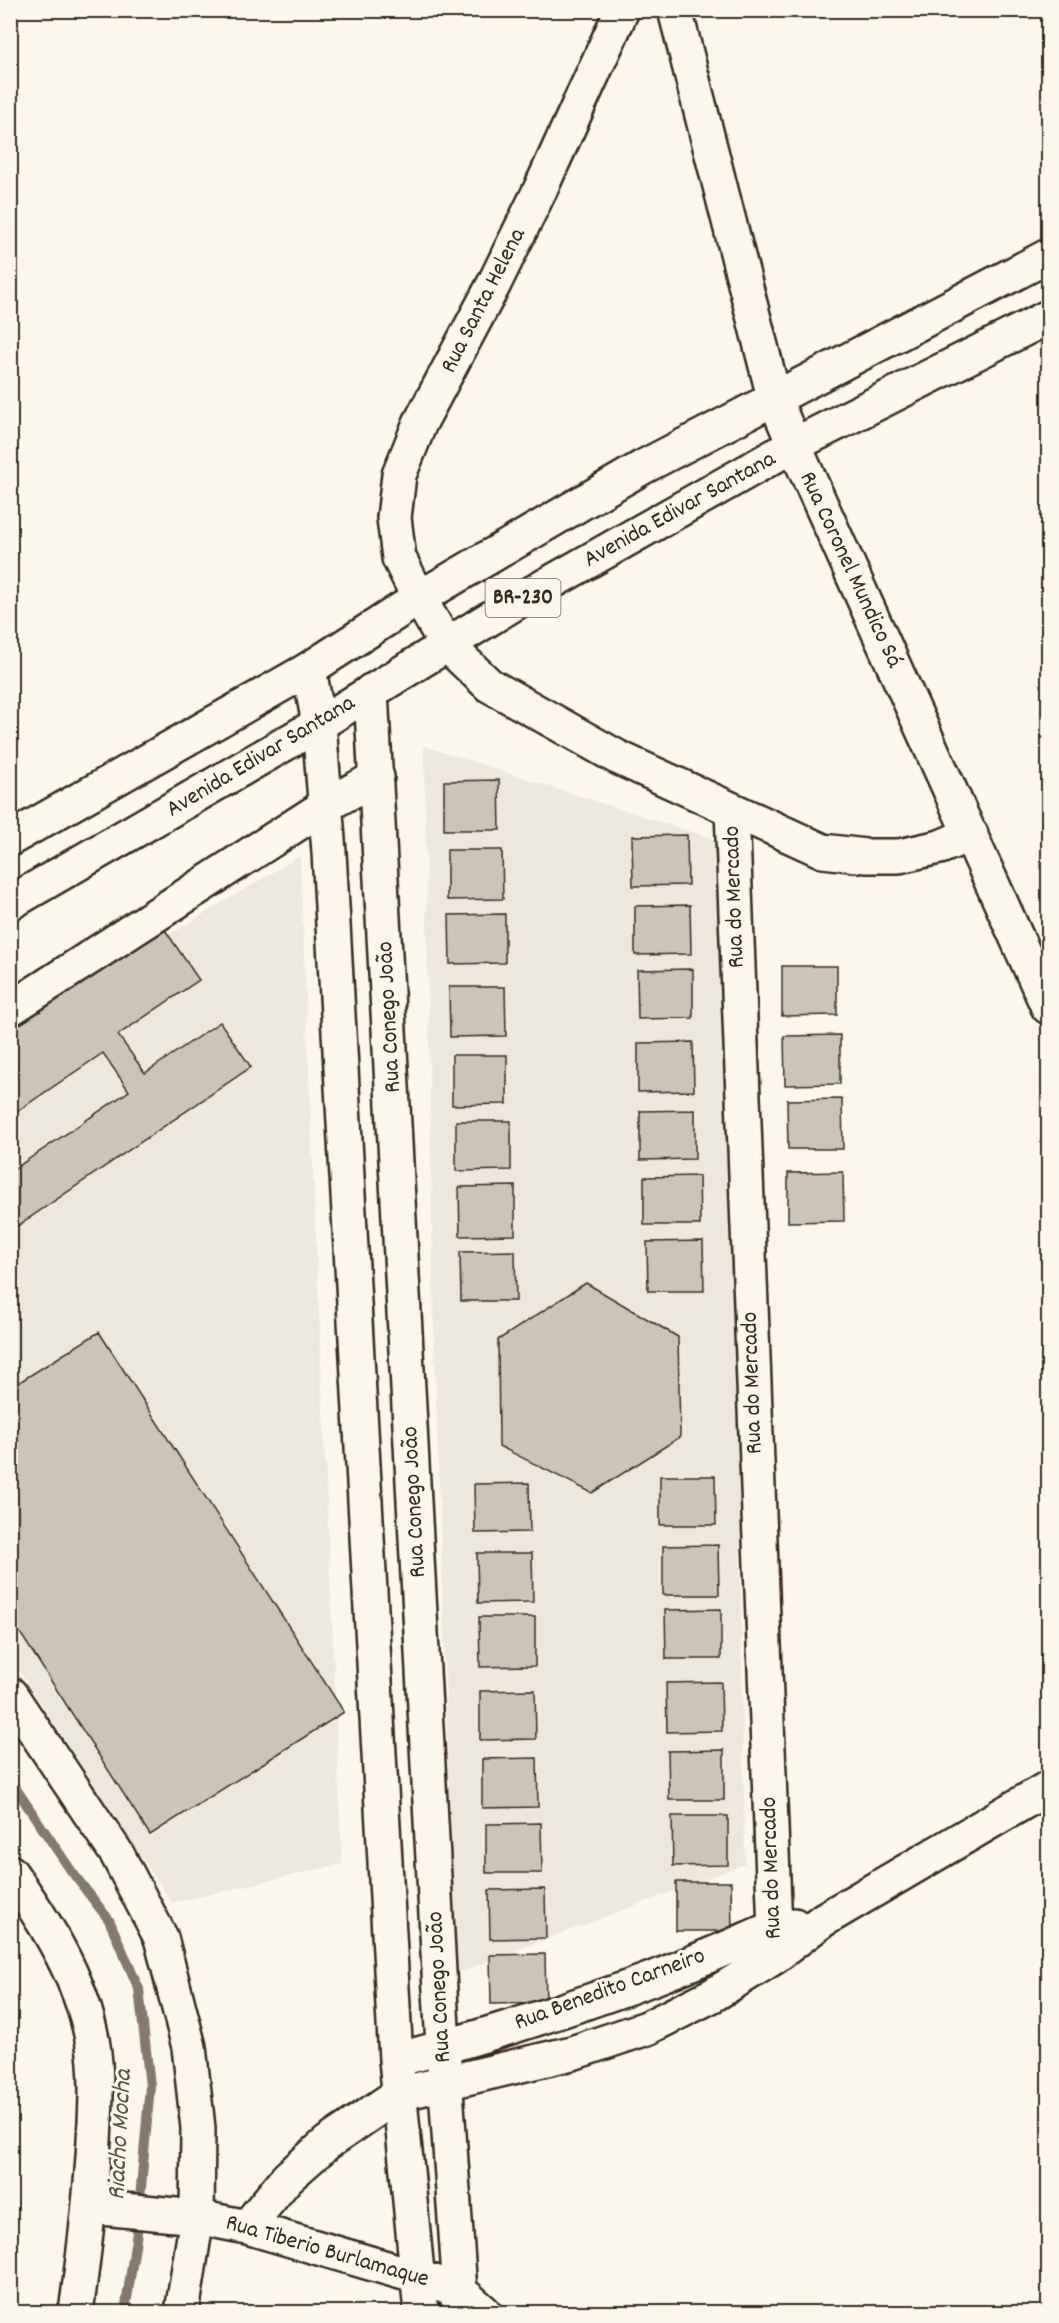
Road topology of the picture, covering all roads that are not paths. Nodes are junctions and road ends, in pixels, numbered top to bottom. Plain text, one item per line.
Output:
1 (622, 10) edge
2 (675, 10) edge
3 (1048, 256) edge
4 (1048, 317) edge
5 (774, 397) junction
6 (794, 446) junction
7 (418, 598) junction
8 (446, 644) junction
9 (309, 669) junction
10 (371, 691) junction
11 (319, 724) junction
12 (377, 777) junction
13 (325, 806) junction
14 (732, 810) junction
15 (971, 834) junction
16 (10, 839) edge
17 (10, 903) edge
18 (1048, 1007) edge
19 (10, 1010) edge
20 (409, 1391) junction
21 (359, 1396) junction
22 (10, 1694) edge
23 (1048, 1788) edge
24 (10, 1872) edge
25 (775, 1942) junction
26 (443, 2047) junction
27 (396, 2060) junction
28 (446, 2081) junction
29 (399, 2094) junction
30 (97, 2208) junction
31 (191, 2217) junction
32 (247, 2226) junction
33 (416, 2275) junction
34 (467, 2305) edge
35 (76, 2313) edge
36 (182, 2313) edge
37 (421, 2313) edge

1 - 7 main road, Rua Santa Helena
2 - 5 main road, Rua Coronel Mundico Sá
3 - 5 main road, BR-230
4 - 6 main road, Avenida Edivar Santana / BR-230
5 - 6 main road, Rua Coronel Mundico Sá
5 - 7 main road, BR-230
6 - 8 main road, Avenida Edivar Santana / BR-230
6 - 15 main road, Rua Coronel Mundico Sá
7 - 8 main road, Rua Santa Helena
7 - 9 main road, BR-230
8 - 10 main road, Avenida Edivar Santana / BR-230
8 - 14 main road, Rua Santa Helena
9 - 11 main road
9 - 16 main road, BR-230
10 - 11 main road, Avenida Edivar Santana / BR-230
10 - 12 main road, Rua Conego João
11 - 13 main road, Rua Conego João
11 - 17 main road, Avenida Edivar Santana / BR-230
12 - 13 main road
12 - 20 main road, Rua Conego João
13 - 19 main road
13 - 21 main road, Rua Conego João
14 - 15 main road, Rua Santa Helena
14 - 25 main road, Rua do Mercado
15 - 18 main road, Rua Coronel Mundico Sá
20 - 21 main road
20 - 26 main road, Rua Conego João
21 - 27 main road, Rua Conego João
22 - 31 main road
23 - 25 main road, Rua Benedito Carneiro
24 - 30 main road
25 - 26 main road, Rua Benedito Carneiro
25 - 28 main road, Rua Benedito Carneiro
26 - 27 main road, Rua Benedito Carneiro
26 - 28 main road, Rua Conego João
27 - 29 main road, Rua Conego João
28 - 29 main road, Rua Benedito Carneiro
28 - 34 main road, Rua Conego João
29 - 32 main road, Rua Benedito Carneiro
29 - 33 main road, Rua Conego João
30 - 31 main road, Rua Tiberio Burlamaque
30 - 35 main road
31 - 32 main road, Rua Tiberio Burlamaque
31 - 36 main road
32 - 33 main road, Rua Tiberio Burlamaque
33 - 34 main road, Rua Tiberio Burlamaque
33 - 37 main road, Rua Conego João

